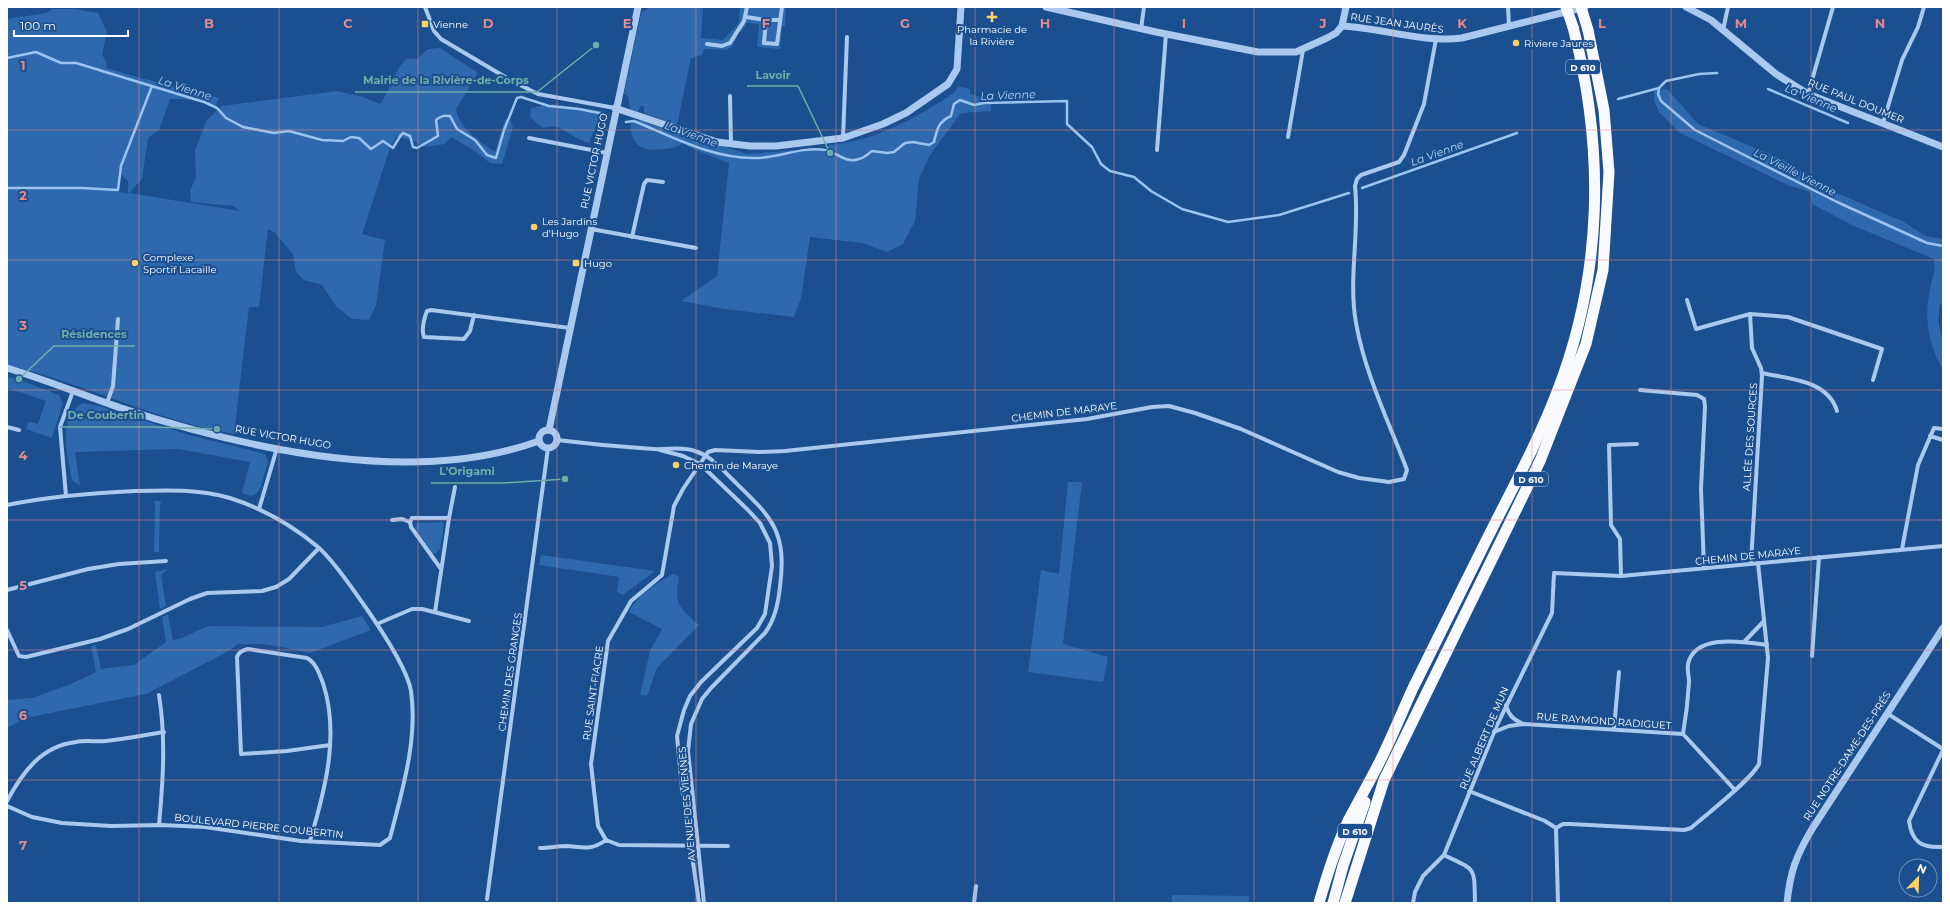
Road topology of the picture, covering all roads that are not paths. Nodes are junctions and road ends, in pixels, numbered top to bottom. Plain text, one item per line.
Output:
1 (425, 7) edge
2 (638, 7) edge
3 (747, 7) edge
4 (782, 7) edge
5 (961, 7) edge
6 (1046, 7) edge
7 (1144, 7) edge
8 (1346, 7) edge
9 (1508, 7) edge
10 (1566, 7) edge
11 (1581, 7) edge
12 (1585, 7) edge
13 (1686, 7) edge
14 (1728, 7) edge
15 (1833, 7) edge
16 (1924, 7) edge
17 (746, 18) junction
18 (766, 20) junction
19 (779, 20) junction
20 (1342, 26) junction
21 (1509, 26) junction
22 (1141, 29) junction
23 (1723, 30) junction
24 (1166, 34) junction
25 (847, 37) dead end
26 (1436, 39) junction
27 (707, 44) dead end
28 (1303, 50) junction
29 (1808, 94) junction
30 (730, 96) dead end
31 (615, 108) junction
32 (1883, 123) junction
33 (1288, 137) dead end
34 (529, 138) dead end
35 (843, 138) junction
36 (731, 144) junction
37 (1943, 146) edge
38 (1157, 150) dead end
39 (607, 152) junction
40 (663, 182) dead end
41 (591, 229) junction
42 (632, 237) junction
43 (696, 248) dead end
44 (1687, 300) dead end
45 (1750, 314) junction
46 (474, 315) junction
47 (118, 319) dead end
48 (570, 328) junction
49 (7, 368) edge
50 (1762, 373) junction
51 (1873, 380) dead end
52 (1640, 390) dead end
53 (73, 391) junction
54 (108, 403) junction
55 (1837, 411) dead end
56 (7, 427) edge
57 (1943, 429) edge
58 (19, 430) dead end
59 (549, 430) junction
60 (1930, 436) junction
61 (557, 440) junction
62 (1943, 440) edge
63 (539, 441) junction
64 (1637, 444) dead end
65 (277, 448) junction
66 (548, 448) junction
67 (656, 449) junction
68 (705, 456) junction
69 (700, 464) junction
70 (455, 487) dead end
71 (66, 496) junction
72 (7, 505) edge
73 (259, 509) junction
74 (449, 518) junction
75 (392, 520) dead end
76 (410, 522) junction
77 (1943, 546) edge
78 (319, 548) junction
79 (1902, 549) junction
80 (1819, 557) junction
81 (166, 561) dead end
82 (1751, 563) junction
83 (1758, 563) junction
84 (1704, 568) junction
85 (441, 569) junction
86 (1554, 573) joint
87 (1621, 576) junction
88 (7, 590) edge
89 (435, 612) junction
90 (469, 621) dead end
91 (1764, 621) junction
92 (377, 624) junction
93 (1943, 628) edge
94 (7, 630) edge
95 (1744, 642) junction
96 (1767, 645) junction
97 (1812, 656) dead end
98 (1619, 672) dead end
99 (159, 695) dead end
100 (1506, 704) junction
101 (1888, 714) junction
102 (1523, 724) junction
103 (1614, 729) junction
104 (164, 732) junction
105 (1494, 732) junction
106 (1683, 734) junction
107 (330, 745) junction
108 (1943, 749) edge
109 (1380, 760) junction
110 (1735, 790) junction
111 (1469, 791) junction
112 (7, 801) edge
113 (7, 806) edge
114 (159, 825) junction
115 (1556, 828) junction
116 (606, 840) junction
117 (310, 841) junction
118 (691, 845) junction
119 (699, 845) junction
120 (728, 846) dead end
121 (1943, 847) edge
122 (540, 848) dead end
123 (1444, 855) junction
124 (976, 886) dead end
125 (487, 899) dead end
126 (699, 903) edge
127 (704, 903) edge
128 (974, 903) edge
129 (1319, 903) edge
130 (1333, 903) edge
131 (1345, 903) edge
132 (1413, 903) edge
133 (1476, 903) edge
134 (1558, 903) edge
135 (1787, 903) edge

1 - 31 street
2 - 31 street
3 - 17 street
4 - 19 street
5 - 35 street, RUE VICTOR HUGO
6 - 22 street, RUE JEAN JAURÈS
7 - 22 street
8 - 20 street
9 - 21 street
10 - 109 highway, D 610, bridge
11 - 131 highway, D 610, bridge
12 - 21 street, RUE JEAN JAURÈS
13 - 23 street, RUE PAUL DOUMER
14 - 23 street
15 - 29 street
16 - 32 street
17 - 18 street
17 - 27 street
18 - 19 street
18 - 19 street
20 - 26 street, RUE JEAN JAURÈS
20 - 28 street, RUE JEAN JAURÈS
21 - 26 street, RUE JEAN JAURÈS
22 - 24 street, RUE JEAN JAURÈS
23 - 29 street, RUE PAUL DOUMER
24 - 28 street, RUE JEAN JAURÈS
24 - 38 street
25 - 35 street
26 - 68 street, CHEMIN DE MARAYE
28 - 33 street
29 - 32 street, RUE PAUL DOUMER
30 - 36 street
31 - 36 street, RUE VICTOR HUGO
31 - 39 street, RUE VICTOR HUGO
32 - 37 street, RUE PAUL DOUMER
34 - 39 street
35 - 36 street, RUE VICTOR HUGO
39 - 41 street, RUE VICTOR HUGO
40 - 42 street
41 - 42 street
41 - 48 street, RUE VICTOR HUGO
42 - 43 street
44 - 45 street
45 - 50 street, ALLÉE DES SOURCES
45 - 51 street
46 - 46 street
46 - 48 street
47 - 54 street
48 - 59 street, RUE VICTOR HUGO
49 - 53 street, RUE VICTOR HUGO
50 - 55 street
50 - 82 street, ALLÉE DES SOURCES
52 - 84 street
53 - 54 street, RUE VICTOR HUGO
53 - 71 street
54 - 65 street, RUE VICTOR HUGO
56 - 58 street
57 - 60 street
59 - 61 street
59 - 63 street
60 - 62 street
60 - 79 street
61 - 66 street
61 - 67 street, AVENUE DES VIENNES
63 - 65 street, RUE VICTOR HUGO
63 - 66 street
64 - 87 street
65 - 73 street
66 - 125 street, CHEMIN DES GRANGES
67 - 68 street, AVENUE DES VIENNES
67 - 69 street, AVENUE DES VIENNES
68 - 69 street, RUE SAINT-FIACRE
68 - 119 street, AVENUE DES VIENNES
69 - 116 street, RUE SAINT-FIACRE
69 - 118 street, AVENUE DES VIENNES
70 - 74 street
71 - 72 street, BOULEVARD PIERRE COUBERTIN
71 - 73 street, BOULEVARD PIERRE COUBERTIN
73 - 78 street, BOULEVARD PIERRE COUBERTIN
74 - 76 street
74 - 85 street
75 - 76 street
76 - 85 street
77 - 79 street, CHEMIN DE MARAYE
78 - 92 street, BOULEVARD PIERRE COUBERTIN
78 - 94 street
79 - 80 street, CHEMIN DE MARAYE
80 - 83 street, CHEMIN DE MARAYE
80 - 97 street
81 - 88 street
82 - 83 street, CHEMIN DE MARAYE
82 - 84 street, CHEMIN DE MARAYE
83 - 91 street
84 - 87 street, CHEMIN DE MARAYE
85 - 89 street
86 - 87 street, CHEMIN DE MARAYE
86 - 100 street, RUE ALBERT DE MUN
89 - 90 street
89 - 92 street
91 - 95 street
91 - 96 street
92 - 117 street, BOULEVARD PIERRE COUBERTIN
93 - 101 street, RUE NOTRE-DAME-DES-PRÉS
95 - 96 street
95 - 106 street
96 - 110 street
98 - 103 street
99 - 104 street
100 - 102 street, RUE RAYMOND RADIGUET
100 - 105 street, RUE ALBERT DE MUN
101 - 108 street
101 - 135 street, RUE NOTRE-DAME-DES-PRÉS
102 - 103 street, RUE RAYMOND RADIGUET
102 - 105 street, RUE RAYMOND RADIGUET
103 - 106 street, RUE RAYMOND RADIGUET
104 - 112 street
104 - 114 street
105 - 111 street, RUE ALBERT DE MUN
106 - 110 street
107 - 107 street
107 - 117 street
108 - 121 street
109 - 129 highway
109 - 130 highway, D 610
110 - 115 street
111 - 115 street
111 - 123 street, RUE ALBERT DE MUN
113 - 114 street, BOULEVARD PIERRE COUBERTIN
114 - 117 street, BOULEVARD PIERRE COUBERTIN
115 - 134 street
116 - 118 street
116 - 122 street
118 - 119 street
118 - 126 street, AVENUE DES VIENNES
119 - 120 street
119 - 127 street, AVENUE DES VIENNES
123 - 132 street, RUE ALBERT DE MUN
123 - 133 street
124 - 128 street

